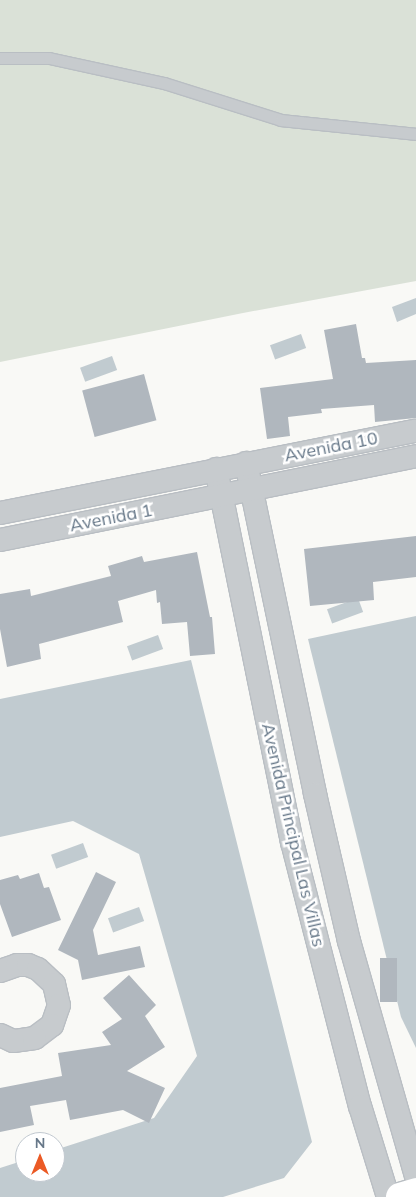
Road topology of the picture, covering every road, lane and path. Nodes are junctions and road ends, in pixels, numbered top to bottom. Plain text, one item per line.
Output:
1 (0, 58) edge
2 (416, 134) edge
3 (416, 431) edge
4 (416, 456) edge
5 (246, 463) junction
6 (216, 469) junction
7 (251, 490) junction
8 (221, 496) junction
9 (0, 513) edge
10 (0, 540) edge
11 (0, 971) edge
12 (0, 1035) edge
13 (416, 1176) edge
14 (416, 1192) edge
15 (388, 1197) edge
16 (400, 1197) edge

1 - 2 lane
3 - 5 street, Avenida 10
4 - 7 street, Avenida 10
5 - 6 street, Avenida 10
5 - 7 street, Avenida Principal Las Villas
6 - 8 street, Avenida Principal Las Villas
6 - 9 street, Avenida 1
7 - 8 street, Avenida 10
7 - 13 street, Avenida Principal Las Villas
8 - 10 street, Avenida 1
8 - 15 street, Avenida Principal Las Villas
11 - 12 street
14 - 16 main road

